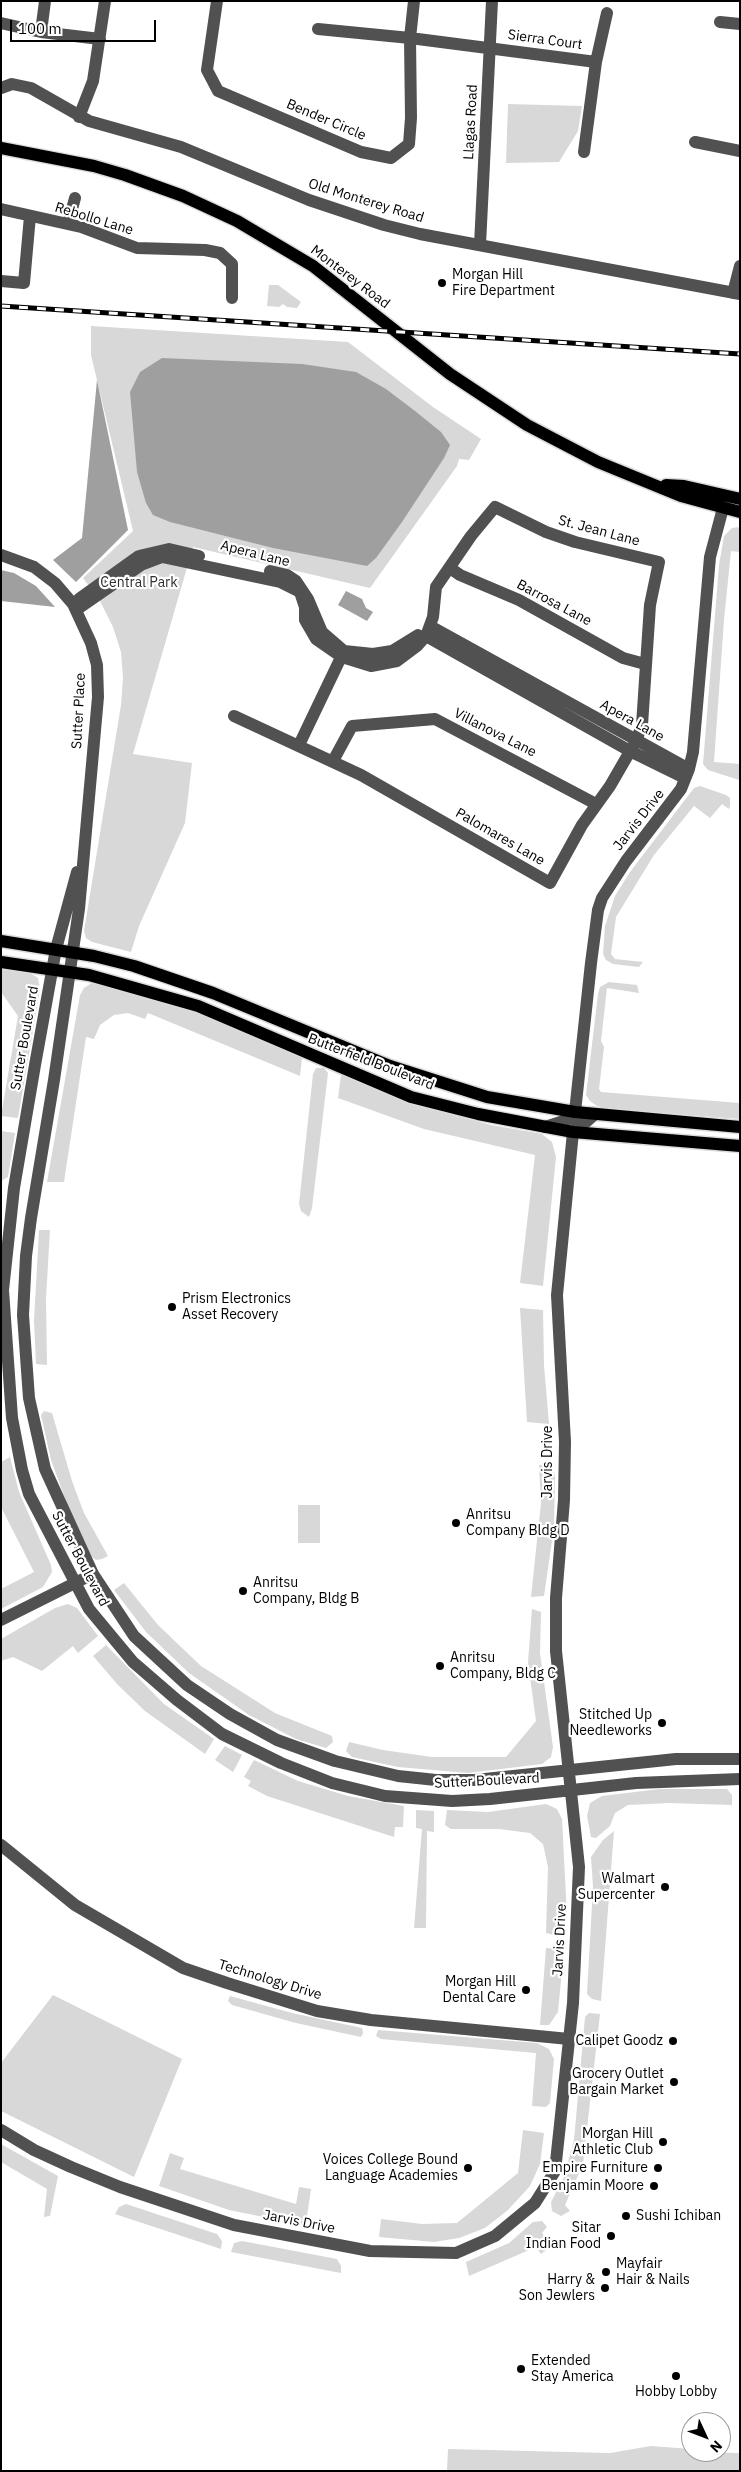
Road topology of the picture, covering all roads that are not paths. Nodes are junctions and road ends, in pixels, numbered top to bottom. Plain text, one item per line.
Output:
1 (46, 1) edge
2 (105, 1) edge
3 (217, 1) edge
4 (414, 1) edge
5 (492, 1) edge
6 (607, 13) dead end
7 (720, 22) dead end
8 (1, 23) edge
9 (740, 24) edge
10 (318, 29) dead end
11 (41, 32) junction
12 (410, 38) junction
13 (100, 39) junction
14 (490, 48) junction
15 (596, 62) junction
16 (1, 88) edge
17 (79, 117) junction
18 (695, 142) dead end
19 (1, 148) edge
20 (740, 150) edge
21 (584, 152) dead end
22 (75, 198) dead end
23 (1, 209) edge
24 (30, 216) junction
25 (68, 224) junction
26 (480, 245) junction
27 (740, 266) edge
28 (1, 281) edge
29 (736, 293) edge
30 (232, 298) dead end
31 (656, 484) junction
32 (740, 499) edge
33 (723, 508) junction
34 (740, 512) edge
35 (1, 555) edge
36 (450, 568) junction
37 (75, 607) junction
38 (428, 631) junction
39 (343, 654) junction
40 (645, 664) junction
41 (234, 716) dead end
42 (299, 745) junction
43 (633, 746) junction
44 (333, 761) junction
45 (687, 773) junction
46 (596, 804) junction
47 (83, 853) junction
48 (1, 941) edge
49 (56, 949) junction
50 (74, 952) junction
51 (1, 962) edge
52 (53, 968) junction
53 (70, 972) junction
54 (574, 1112) junction
55 (595, 1114) junction
56 (545, 1127) junction
57 (740, 1127) edge
58 (573, 1132) junction
59 (740, 1146) edge
60 (93, 1574) junction
61 (73, 1583) junction
62 (1, 1620) edge
63 (740, 1759) edge
64 (740, 1767) edge
65 (569, 1769) junction
66 (703, 1779) junction
67 (740, 1779) edge
68 (572, 1790) junction
69 (1, 1845) edge
70 (569, 2039) junction
71 (1, 2130) edge

1 - 11 street
2 - 13 street
3 - 12 street, Bender Circle
4 - 12 street, Bender Circle
5 - 14 street, Llagas Road
6 - 15 street, Sierra Court
7 - 9 street
8 - 11 street
10 - 12 street
11 - 13 street
12 - 14 street
13 - 17 street
14 - 15 street, Sierra Court
14 - 26 street, Llagas Road
15 - 21 street, Sierra Court
16 - 17 street, Old Monterey Road
17 - 26 street, Old Monterey Road
18 - 20 street
19 - 31 main road, Monterey Road
22 - 25 street
23 - 24 street, Rebollo Lane
24 - 25 street, Rebollo Lane
24 - 28 street
25 - 30 street, Rebollo Lane
26 - 29 street, Old Monterey Road
27 - 29 street
31 - 32 main road, Monterey Road
31 - 33 main road, Monterey Road
33 - 34 main road, Monterey Road
33 - 45 street, Jarvis Drive
35 - 37 street, Sutter Place
36 - 38 street, St. Jean Lane
36 - 40 street, Barrosa Lane
36 - 40 street, St. Jean Lane
37 - 39 street, Apera Lane
37 - 47 street, Sutter Place
38 - 39 street, Apera Lane
38 - 43 street, Apera Lane
39 - 42 street
40 - 43 street, St. Jean Lane
41 - 42 street, Palomares Lane
42 - 44 street, Palomares Lane
43 - 45 street, Apera Lane
43 - 46 street, Palomares Lane
44 - 46 street, Villanova Lane
44 - 46 street, Palomares Lane
45 - 54 street, Jarvis Drive
47 - 49 street, Sutter Place
47 - 50 street, Sutter Place
48 - 49 main road, Butterfield Boulevard
49 - 50 main road, Butterfield Boulevard
49 - 52 street, Sutter Place
50 - 53 street, Sutter Place
50 - 54 main road, Butterfield Boulevard
51 - 52 main road, Butterfield Boulevard
52 - 53 main road, Butterfield Boulevard
52 - 61 street, Sutter Boulevard
53 - 56 main road, Butterfield Boulevard
53 - 60 street, Sutter Boulevard
54 - 55 main road, Butterfield Boulevard
54 - 56 street
55 - 57 main road, Butterfield Boulevard
55 - 58 street
56 - 58 main road, Butterfield Boulevard
58 - 59 main road, Butterfield Boulevard
58 - 65 street, Jarvis Drive
60 - 61 street
60 - 65 street, Sutter Boulevard
61 - 62 street
61 - 68 street, Sutter Boulevard
63 - 65 street, Sutter Boulevard
64 - 66 street
65 - 68 street, Jarvis Drive
66 - 67 street, Sutter Boulevard
66 - 68 street, Sutter Boulevard
68 - 70 street, Jarvis Drive
69 - 70 street, Technology Drive
70 - 71 street, Jarvis Drive

